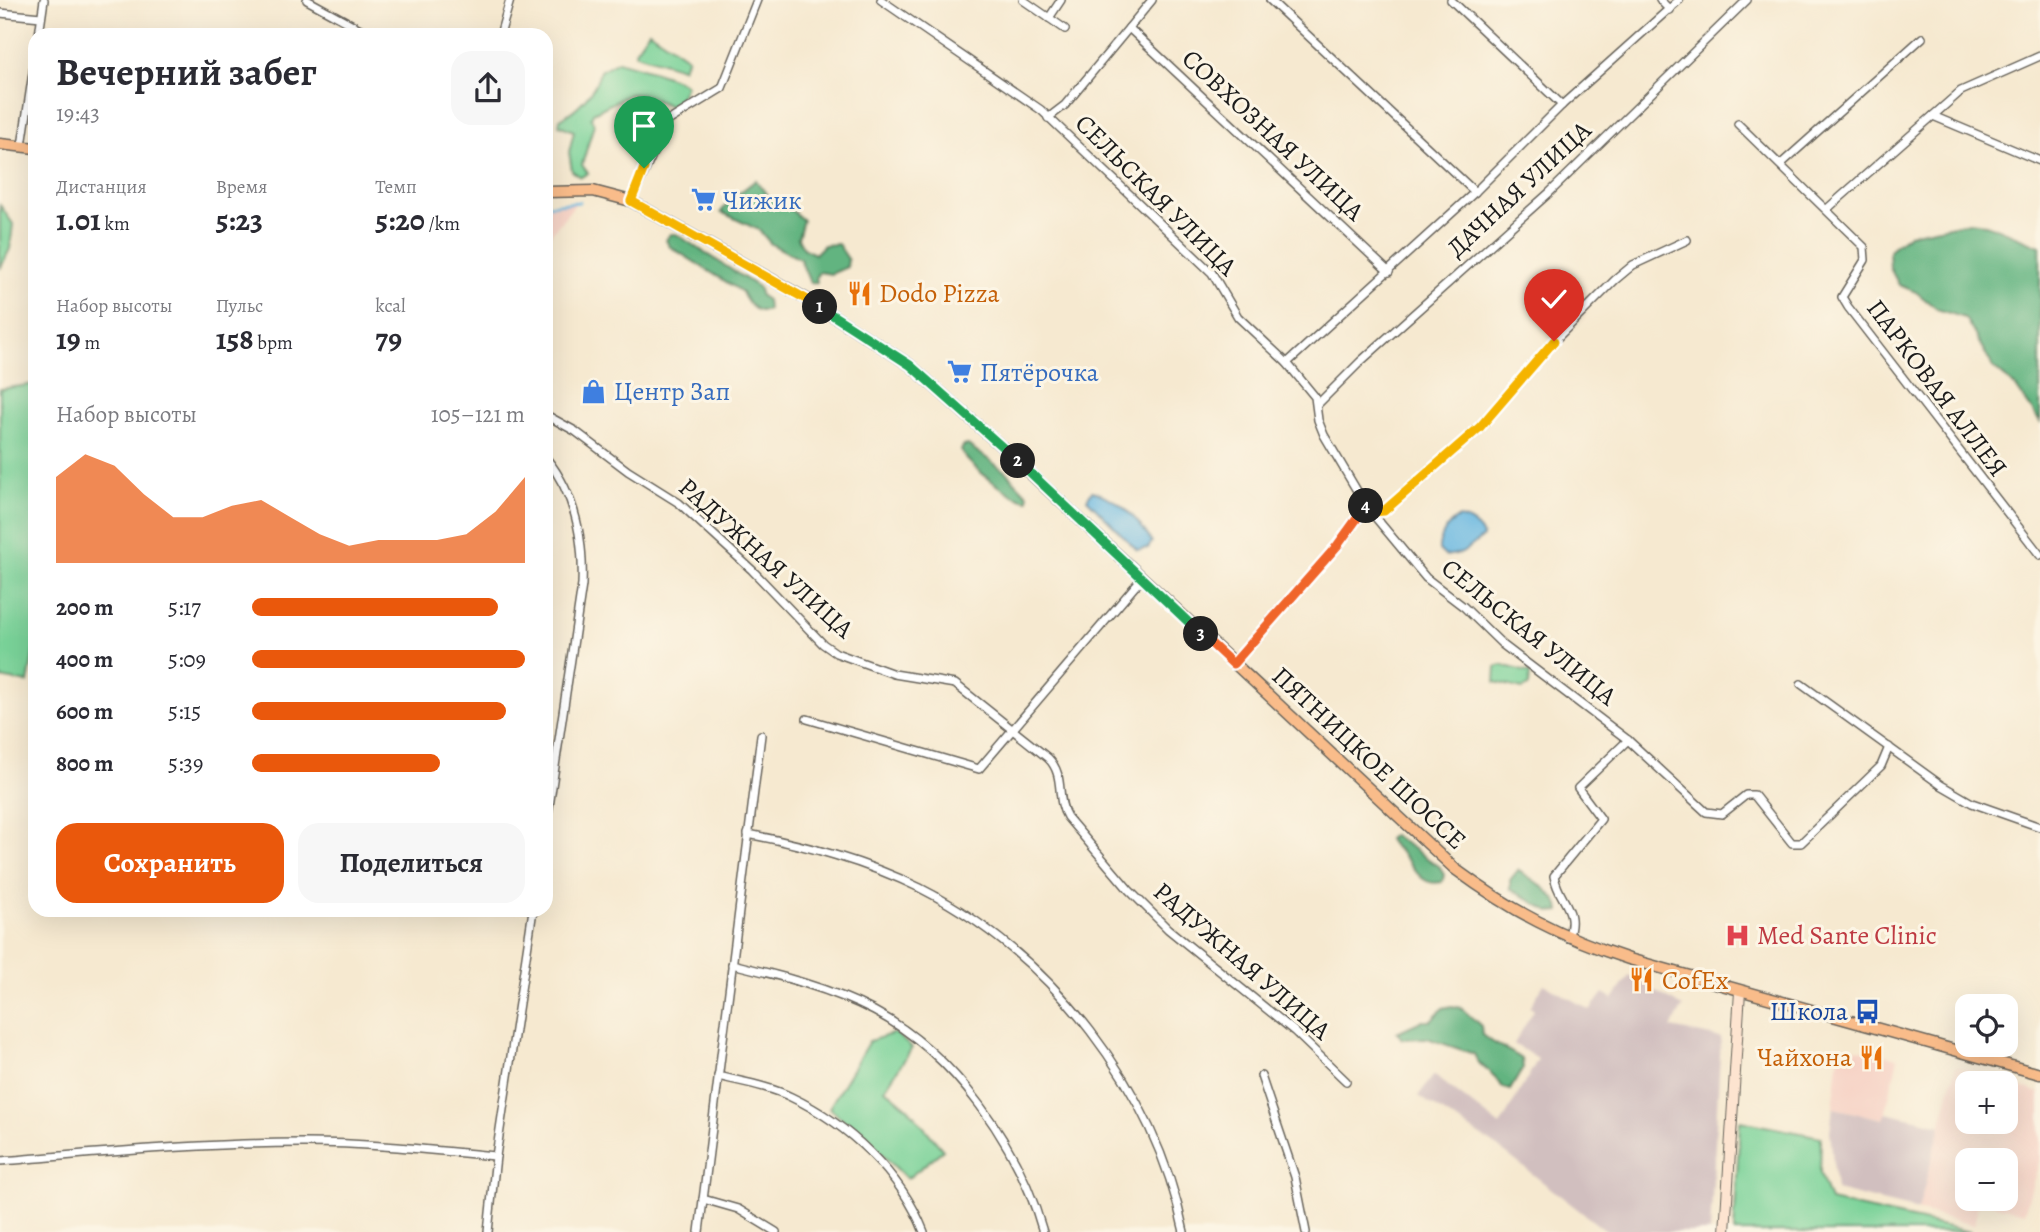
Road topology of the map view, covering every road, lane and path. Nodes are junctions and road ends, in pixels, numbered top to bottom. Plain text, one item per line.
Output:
1 (44, 0) edge
2 (307, 0) edge
3 (510, 0) edge
4 (757, 0) edge
5 (881, 0) edge
6 (1023, 0) edge
7 (1061, 0) edge
8 (1152, 0) edge
9 (1270, 0) edge
10 (1451, 0) edge
11 (1660, 0) edge
12 (1679, 0) edge
13 (1747, 0) edge
14 (1670, 9) junction
15 (0, 13) edge
16 (41, 17) junction
17 (1049, 18) junction
18 (40, 28) edge
19 (358, 28) edge
20 (502, 28) edge
21 (1065, 29) dead end
22 (1129, 29) junction
23 (1922, 38) dead end
24 (2040, 56) edge
25 (1562, 105) junction
26 (28, 106) edge
27 (1933, 116) junction
28 (1048, 118) junction
29 (1738, 124) dead end
30 (0, 144) edge
31 (22, 146) junction
32 (28, 147) edge
33 (2040, 161) edge
34 (1781, 164) junction
35 (553, 192) edge
36 (1475, 192) junction
37 (631, 201) junction
38 (1827, 209) junction
39 (1687, 240) dead end
40 (1389, 272) junction
41 (1287, 363) junction
42 (1317, 405) junction
43 (553, 419) edge
44 (553, 470) edge
45 (1366, 506) junction
46 (1373, 512) junction
47 (2040, 555) edge
48 (1142, 578) junction
49 (1233, 664) junction
50 (1801, 684) dead end
51 (807, 719) dead end
52 (1013, 731) junction
53 (761, 735) dead end
54 (1628, 740) junction
55 (1889, 747) junction
56 (553, 780) edge
57 (2040, 827) edge
58 (748, 834) junction
59 (532, 917) edge
60 (1569, 938) junction
61 (732, 964) junction
62 (1740, 991) junction
63 (2040, 1074) edge
64 (718, 1076) junction
65 (1261, 1076) dead end
66 (1346, 1081) dead end
67 (496, 1156) junction
68 (0, 1161) edge
69 (703, 1199) junction
70 (488, 1232) edge
71 (699, 1232) edge
72 (776, 1232) edge
73 (924, 1232) edge
74 (1043, 1232) edge
75 (1184, 1232) edge
76 (1306, 1232) edge
77 (1725, 1232) edge

1 - 16 street
2 - 19 street
3 - 20 street
4 - 37 street
5 - 28 street, СЕЛЬСКАЯ УЛИЦА
6 - 17 street
7 - 17 street
8 - 22 street
9 - 36 street
10 - 25 street
11 - 14 street
12 - 14 street
13 - 42 street, ДАЧНАЯ УЛИЦА
14 - 25 street
15 - 16 street
16 - 18 street
17 - 21 street
22 - 28 street
22 - 40 street, СОВХОЗНАЯ УЛИЦА
23 - 34 street
24 - 27 street
25 - 36 street
26 - 31 street
27 - 33 street
27 - 38 street
28 - 41 street, СЕЛЬСКАЯ УЛИЦА
29 - 34 street, ПАРКОВАЯ АЛЛЕЯ
30 - 31 main road
31 - 32 main road
34 - 38 street, ПАРКОВАЯ АЛЛЕЯ
35 - 37 main road, ПЯТНИЦКОЕ ШОССЕ
36 - 40 street
37 - 48 main road, ПЯТНИЦКОЕ ШОССЕ
38 - 47 street, ПАРКОВАЯ АЛЛЕЯ
39 - 46 street
40 - 41 street
41 - 42 street, СЕЛЬСКАЯ УЛИЦА
42 - 45 street, СЕЛЬСКАЯ УЛИЦА
43 - 52 street, РАДУЖНАЯ УЛИЦА
44 - 56 street
45 - 46 street, СЕЛЬСКАЯ УЛИЦА
45 - 49 street
46 - 54 street, СЕЛЬСКАЯ УЛИЦА
48 - 49 main road, ПЯТНИЦКОЕ ШОССЕ
48 - 52 street
49 - 60 main road, ПЯТНИЦКОЕ ШОССЕ
50 - 55 street
51 - 52 street
52 - 66 street, РАДУЖНАЯ УЛИЦА
53 - 58 street
54 - 55 street, СЕЛЬСКАЯ УЛИЦА
54 - 60 street
55 - 57 street
58 - 61 street
58 - 75 street
59 - 67 street
60 - 62 main road, ПЯТНИЦКОЕ ШОССЕ
61 - 64 street
61 - 74 street
62 - 63 main road, ПЯТНИЦКОЕ ШОССЕ
62 - 77 street
64 - 69 street
64 - 73 street
65 - 76 street
67 - 68 street
67 - 70 street
69 - 71 street
69 - 72 street

